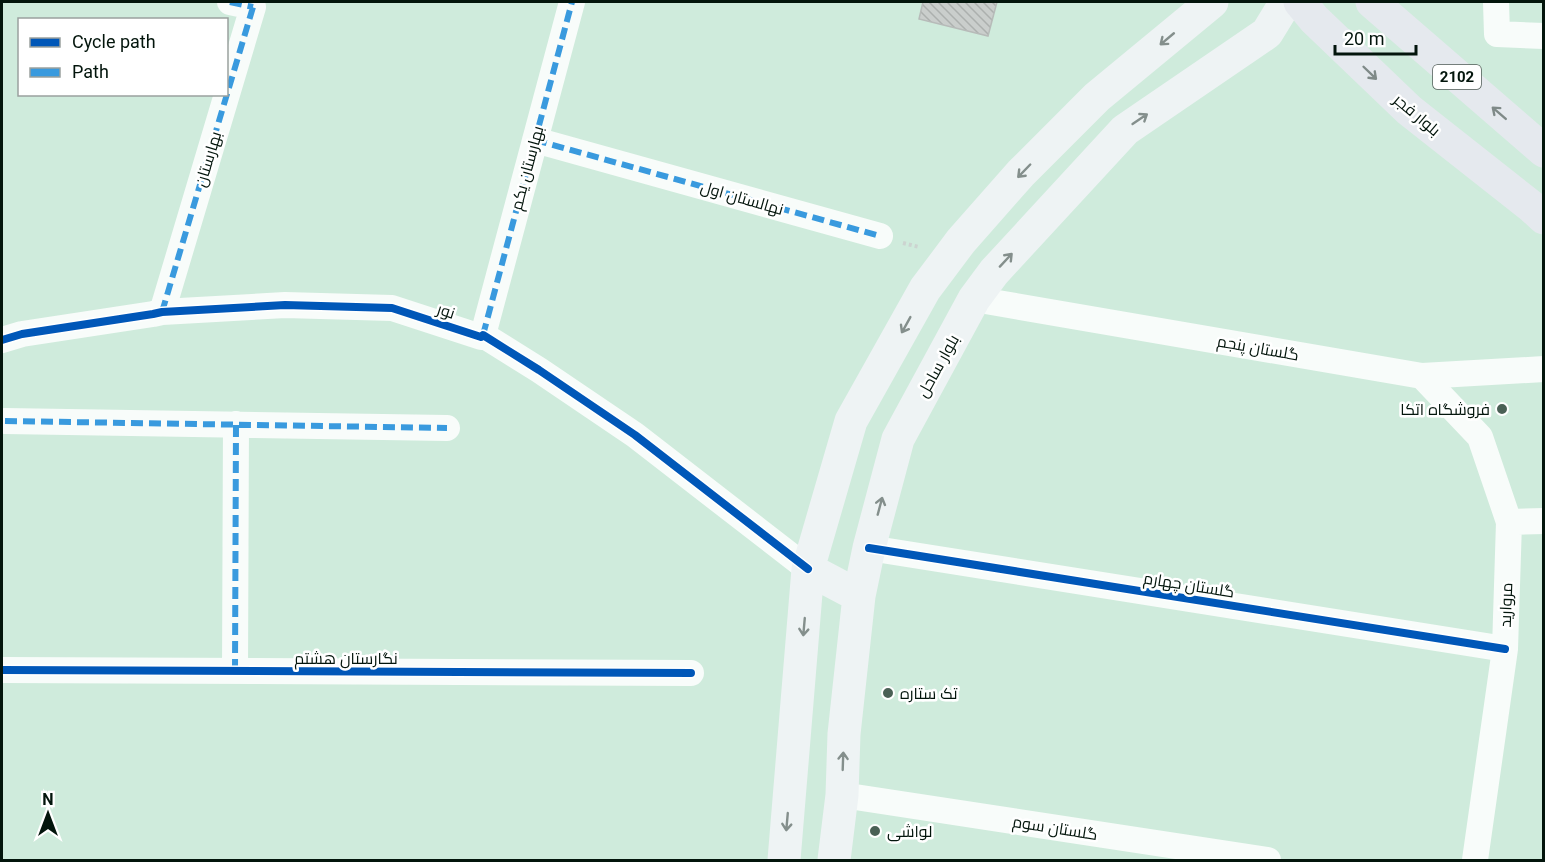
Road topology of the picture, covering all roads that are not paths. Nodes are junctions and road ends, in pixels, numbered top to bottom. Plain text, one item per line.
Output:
1 (572, 2) edge
2 (1212, 2) edge
3 (1286, 2) edge
4 (1300, 2) edge
5 (1372, 2) edge
6 (1496, 2) edge
7 (249, 3) edge
8 (1544, 36) edge
9 (228, 78) edge
10 (223, 96) edge
11 (535, 140) junction
12 (1544, 151) edge
13 (1538, 213) edge
14 (880, 236) road end
15 (974, 299) junction
16 (162, 312) junction
17 (483, 335) junction
18 (2, 340) edge
19 (1537, 368) edge
20 (1422, 376) junction
21 (4, 421) dead end
22 (236, 424) junction
23 (447, 428) dead end
24 (1544, 521) edge
25 (1509, 522) junction
26 (869, 548) junction
27 (808, 569) junction
28 (859, 596) junction
29 (1505, 649) junction
30 (2, 670) edge
31 (235, 671) junction
32 (691, 673) dead end
33 (842, 795) junction
34 (784, 861) edge
35 (834, 861) edge
36 (1268, 861) edge
37 (1475, 861) edge

1 - 11 street, بهارستان یکم
2 -> 27 main road
15 -> 3 main road, بلوار ساحل
4 -> 13 main road, بلوار فجر
12 -> 5 main road, 2102
6 - 8 street
7 - 9 street, بهارستان
10 - 16 street, بهارستان
11 - 14 street, نهالستان اول
11 - 17 street, بهارستان یکم
15 - 20 street, گلستان پنجم
26 -> 15 main road, بلوار ساحل
16 - 17 street, نور
16 - 18 street, نور
17 - 27 street, نور
19 - 20 street, گلستان پنجم
20 - 25 street, مروارید
21 - 22 street
22 - 23 street
22 - 31 street
24 - 25 street
25 - 29 street, مروارید
26 - 28 main road, بلوار ساحل
26 - 29 street, گلستان چهارم
27 - 28 main road
27 -> 34 main road
33 -> 28 main road, بلوار ساحل
29 - 37 street, مروارید
30 - 31 street, نگارستان هشتم
31 - 32 street, نگارستان هشتم
33 - 35 main road, بلوار ساحل
33 - 36 street, گلستان سوم

